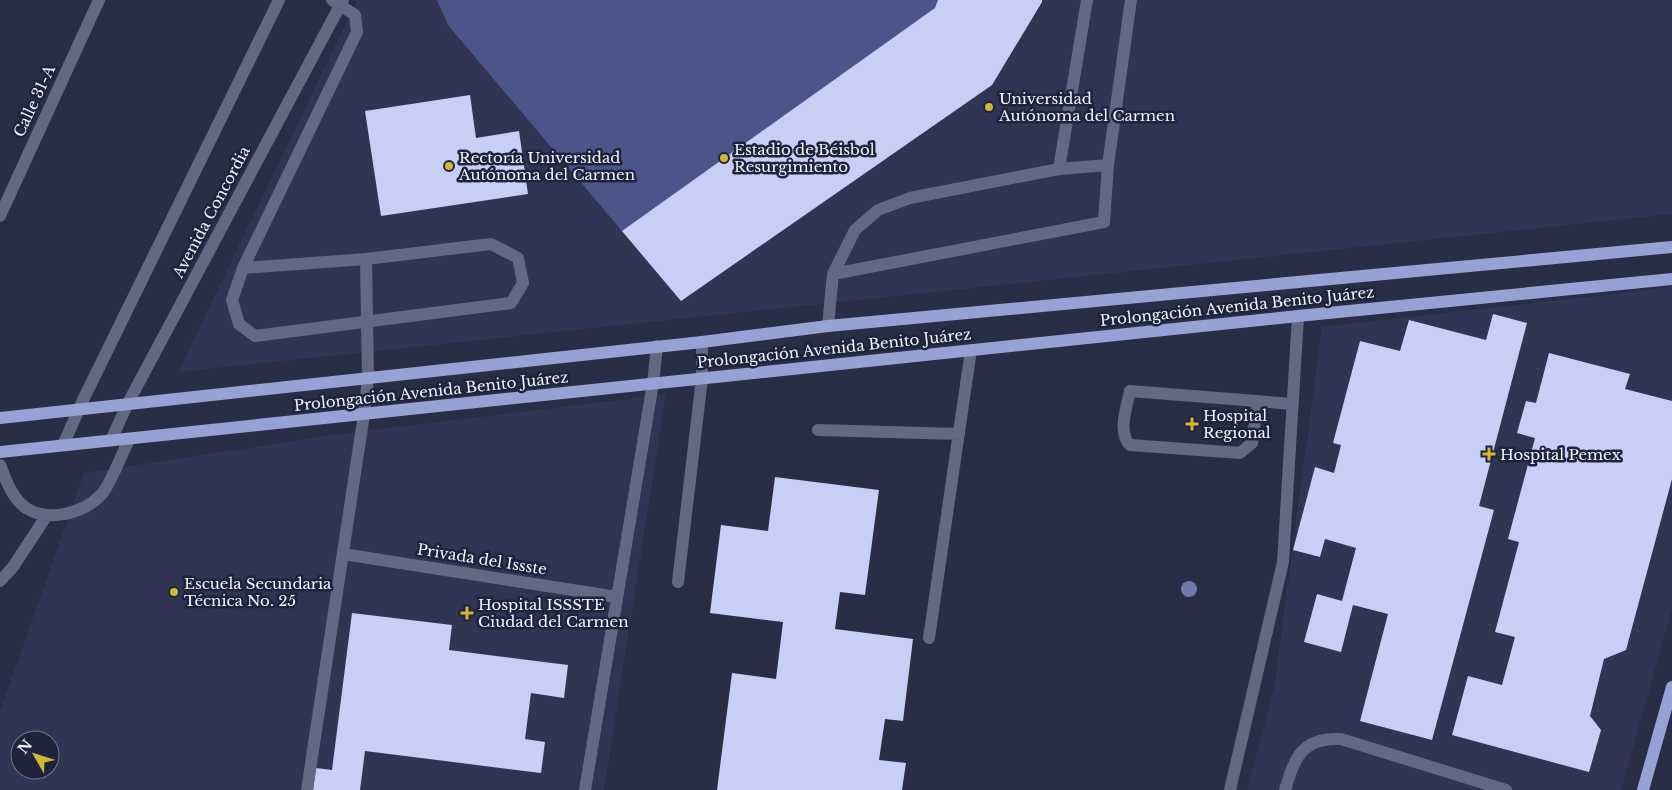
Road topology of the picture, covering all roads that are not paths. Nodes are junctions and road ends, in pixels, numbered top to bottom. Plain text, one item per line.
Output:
1 (99, 0) edge
2 (280, 0) edge
3 (1087, 0) edge
4 (1131, 0) edge
5 (338, 1) edge
6 (1108, 165) junction
7 (1059, 169) junction
8 (1, 210) edge
9 (1672, 247) edge
10 (366, 259) junction
11 (243, 268) junction
12 (833, 274) junction
13 (1672, 279) edge
14 (1298, 316) junction
15 (367, 320) junction
16 (828, 326) junction
17 (702, 342) junction
18 (657, 346) junction
19 (971, 350) junction
20 (702, 378) junction
21 (368, 379) junction
22 (652, 383) junction
23 (1258, 401) junction
24 (128, 403) junction
25 (1293, 404) junction
26 (78, 410) junction
27 (364, 414) junction
28 (0, 418) edge
29 (818, 430) dead end
30 (959, 434) junction
31 (111, 440) junction
32 (129, 440) junction
33 (63, 445) junction
34 (0, 452) edge
35 (0, 465) edge
36 (47, 516) junction
37 (343, 554) junction
38 (0, 581) edge
39 (678, 582) dead end
40 (617, 596) junction
41 (929, 638) dead end
42 (1672, 687) edge
43 (307, 790) edge
44 (585, 790) edge
45 (1230, 790) edge
46 (1285, 790) edge
47 (1506, 790) edge
48 (1643, 790) edge

1 - 8 street, Calle 31-A
2 - 26 street, Avenida Concordia
3 - 7 street
4 - 6 street
5 - 11 street
5 - 24 street, Avenida Concordia
6 - 7 street
6 - 12 street
7 - 12 street
9 - 16 main road, Prolongación Avenida Benito Juárez
10 - 11 street
10 - 15 street
10 - 15 street
11 - 15 street
12 - 16 street
13 - 14 main road, Prolongación Avenida Benito Juárez
14 - 19 main road, Prolongación Avenida Benito Juárez
14 - 25 street
15 - 21 street
16 - 17 main road, Prolongación Avenida Benito Juárez
17 - 18 main road, Prolongación Avenida Benito Juárez
17 - 20 street
18 - 21 main road, Prolongación Avenida Benito Juárez
18 - 22 street
19 - 20 main road, Prolongación Avenida Benito Juárez
19 - 30 street
20 - 22 main road, Prolongación Avenida Benito Juárez
20 - 39 street
21 - 24 main road, Prolongación Avenida Benito Juárez
21 - 27 street
22 - 27 main road, Prolongación Avenida Benito Juárez
22 - 40 street
23 - 23 street
23 - 25 street
24 - 26 main road, Prolongación Avenida Benito Juárez
24 - 31 street, Avenida Concordia
25 - 45 street
26 - 28 main road, Prolongación Avenida Benito Juárez
26 - 33 street, Avenida Concordia
27 - 32 main road, Prolongación Avenida Benito Juárez
27 - 37 street
29 - 30 street
30 - 41 street
31 - 32 main road, Prolongación Avenida Benito Juárez
31 - 33 main road, Prolongación Avenida Benito Juárez
32 - 36 street
33 - 34 main road, Prolongación Avenida Benito Juárez
35 - 36 street
36 - 38 street
37 - 40 street, Privada del Issste
37 - 43 street
40 - 44 street
42 - 48 main road
46 - 47 street

